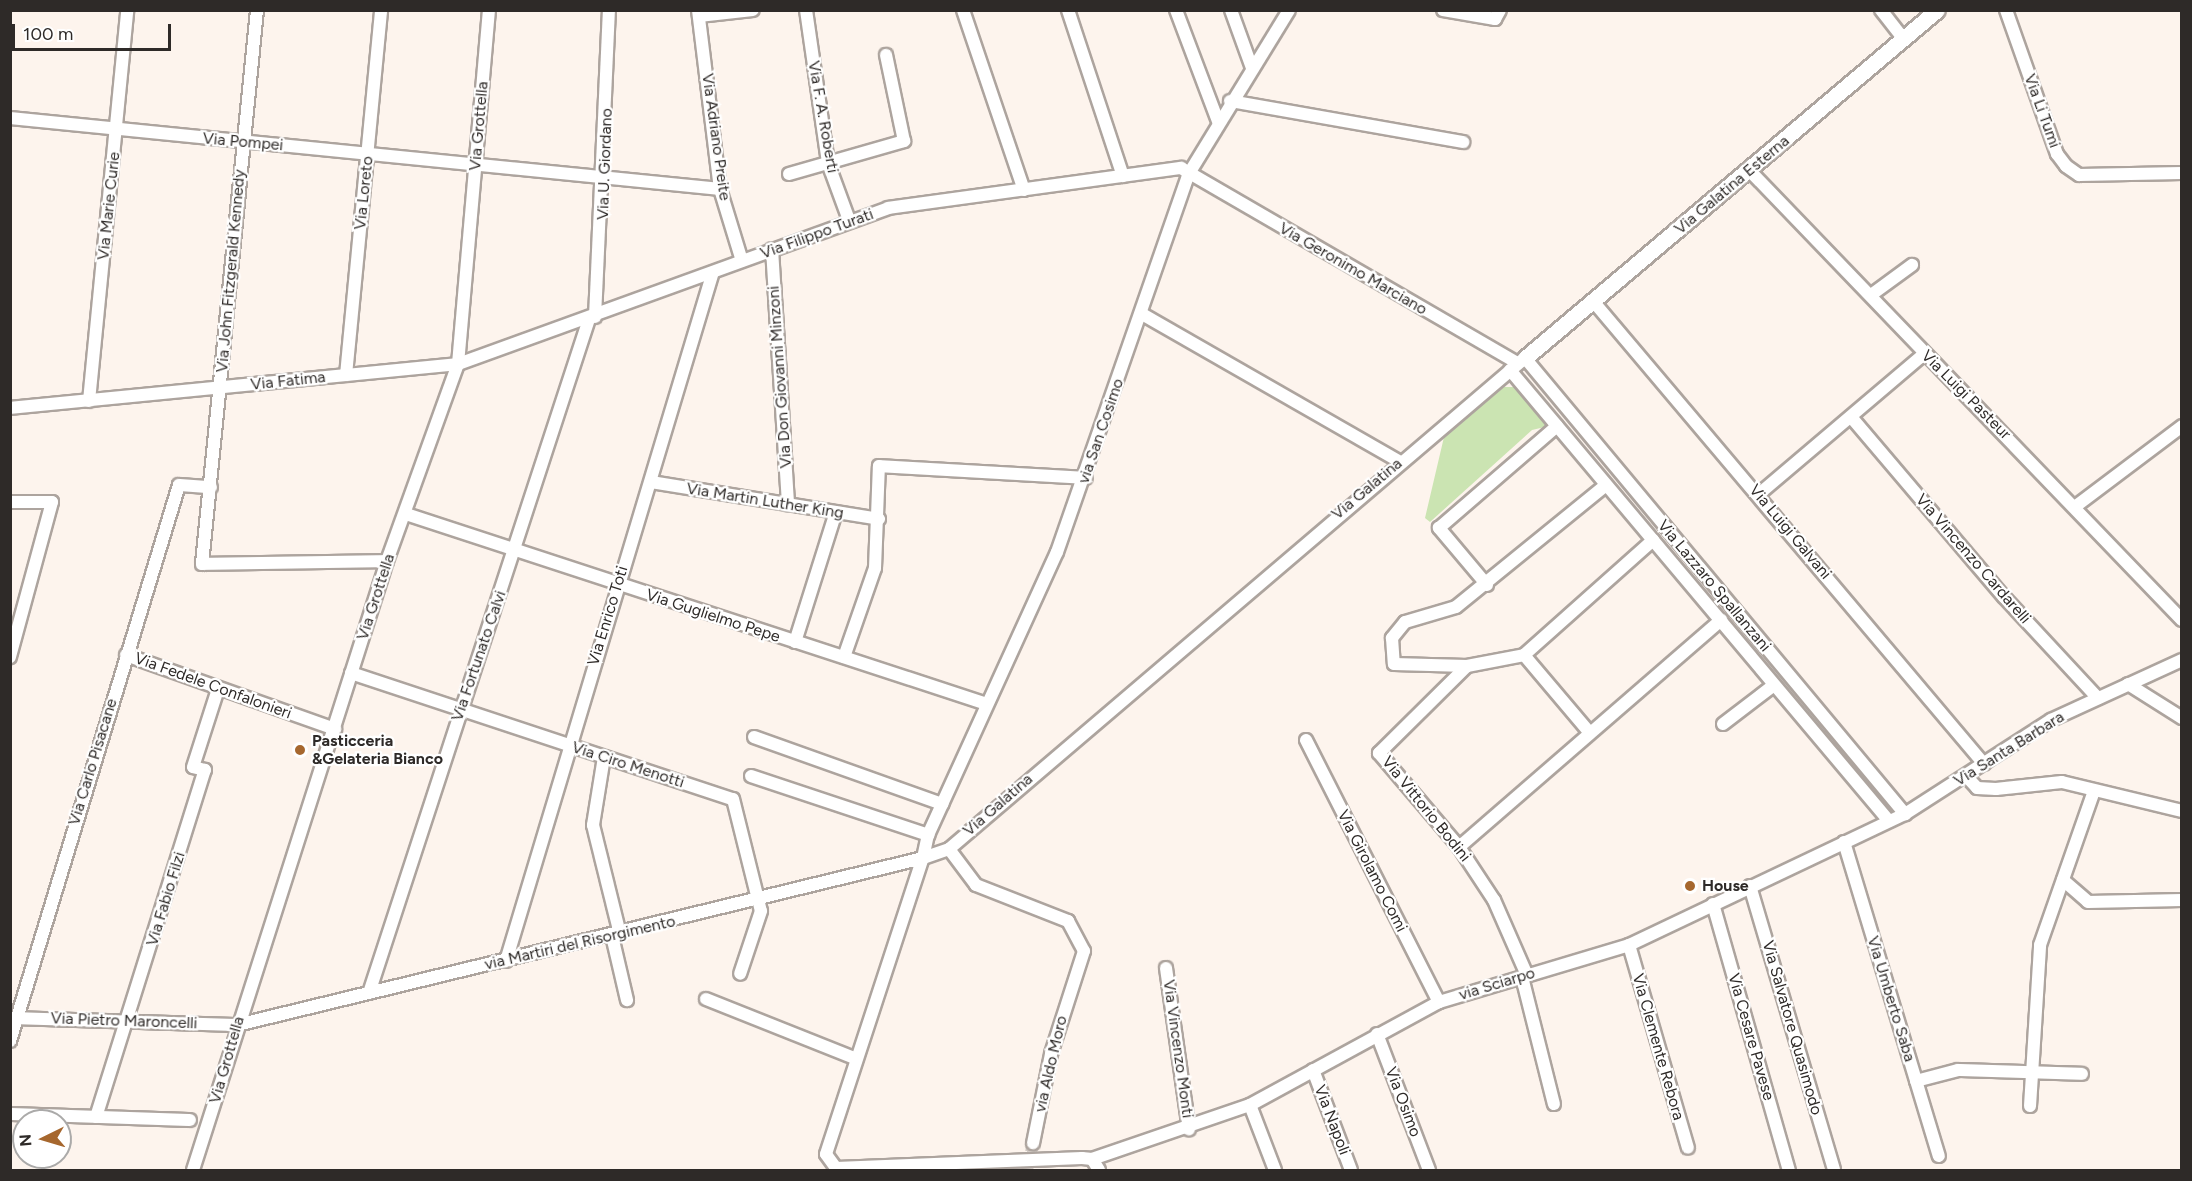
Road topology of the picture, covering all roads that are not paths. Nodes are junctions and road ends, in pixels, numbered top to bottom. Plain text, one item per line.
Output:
1 (127, 10) edge
2 (257, 10) edge
3 (381, 10) edge
4 (609, 10) edge
5 (753, 10) edge
6 (806, 10) edge
7 (963, 10) edge
8 (1068, 10) edge
9 (1176, 10) edge
10 (1231, 10) edge
11 (1443, 10) edge
12 (1500, 10) edge
13 (1881, 10) edge
14 (1937, 10) edge
15 (2006, 10) edge
16 (490, 11) edge
17 (699, 13) edge
18 (1285, 13) edge
19 (1904, 39) junction
20 (886, 56) dead end
21 (1252, 68) junction
22 (1230, 101) junction
23 (10, 118) edge
24 (1218, 121) junction
25 (117, 129) junction
26 (243, 142) junction
27 (1463, 142) dead end
28 (368, 153) junction
29 (475, 162) junction
30 (828, 162) junction
31 (1750, 171) junction
32 (2181, 173) edge
33 (789, 174) dead end
34 (1188, 175) junction
35 (1122, 176) junction
36 (606, 178) junction
37 (720, 189) junction
38 (1024, 190) junction
39 (849, 220) junction
40 (772, 249) junction
41 (742, 261) junction
42 (1912, 265) dead end
43 (713, 272) junction
44 (1871, 295) junction
45 (1593, 301) junction
46 (1142, 314) junction
47 (592, 318) junction
48 (1924, 354) junction
49 (458, 364) junction
50 (1518, 364) junction
51 (346, 375) junction
52 (220, 388) junction
53 (89, 401) junction
54 (10, 408) edge
55 (1852, 418) junction
56 (1557, 426) junction
57 (2178, 433) edge
58 (1400, 462) junction
59 (1086, 478) junction
60 (651, 482) junction
61 (1606, 485) junction
62 (211, 487) junction
63 (1759, 494) junction
64 (10, 502) edge
65 (788, 504) junction
66 (2076, 506) junction
67 (837, 512) junction
68 (406, 514) junction
69 (879, 519) junction
70 (1653, 540) junction
71 (514, 552) junction
72 (387, 561) junction
73 (618, 585) junction
74 (1486, 585) junction
75 (1721, 620) junction
76 (2181, 620) edge
77 (795, 642) junction
78 (126, 654) junction
79 (1524, 655) junction
80 (10, 657) edge
81 (844, 657) junction
82 (2181, 660) edge
83 (1467, 666) junction
84 (351, 673) junction
85 (2128, 684) junction
86 (1774, 685) junction
87 (218, 689) junction
88 (2098, 698) junction
89 (987, 704) junction
90 (460, 710) junction
91 (2181, 718) edge
92 (1723, 724) dead end
93 (335, 729) junction
94 (1590, 733) junction
95 (754, 737) dead end
96 (1306, 740) dead end
97 (568, 746) junction
98 (604, 757) junction
99 (1984, 764) junction
100 (751, 776) dead end
101 (1966, 776) junction
102 (2094, 791) junction
103 (942, 804) junction
104 (2181, 811) edge
105 (1905, 814) junction
106 (1889, 821) junction
107 (928, 835) junction
108 (1844, 842) junction
109 (1459, 847) junction
110 (948, 849) junction
111 (923, 858) junction
112 (2063, 880) junction
113 (1750, 886) junction
114 (758, 900) junction
115 (2181, 900) edge
116 (1713, 904) junction
117 (616, 935) junction
118 (1629, 945) junction
119 (506, 961) junction
120 (1166, 968) dead end
121 (740, 974) dead end
122 (1525, 976) junction
123 (369, 993) junction
124 (706, 999) dead end
125 (627, 1000) dead end
126 (1439, 1002) junction
127 (14, 1018) edge
128 (125, 1022) junction
129 (237, 1025) junction
130 (1377, 1034) junction
131 (10, 1041) edge
132 (854, 1058) junction
133 (1313, 1070) junction
134 (2031, 1073) junction
135 (2082, 1074) dead end
136 (1916, 1081) junction
137 (1554, 1104) dead end
138 (1250, 1106) junction
139 (2030, 1106) dead end
140 (10, 1114) edge
141 (96, 1117) junction
142 (190, 1120) dead end
143 (1189, 1129) junction
144 (1033, 1143) tunnel mouth
145 (1688, 1148) dead end
146 (1939, 1156) dead end
147 (1096, 1165) edge
148 (193, 1170) edge
149 (1275, 1170) edge
150 (1351, 1170) edge
151 (1430, 1170) edge
152 (1789, 1170) edge
153 (1834, 1170) edge

1 - 25 street, Via Marie Curie
2 - 26 street, Via John Fitzgerald Kennedy
3 - 28 street, Via Loreto
4 - 36 street, Via U. Giordano
5 - 17 street
6 - 30 street, Via F. A. Roberti
7 - 38 street
8 - 35 street
9 - 24 street
10 - 21 street
11 - 12 street
13 - 19 street
14 - 19 main road, Via Galatina Esterna
15 - 32 street, Via Li Tumi
16 - 29 street, Via Grottella
17 - 37 street, Via Adriano Preite
18 - 21 street, via San Cosimo
19 - 31 main road, Via Galatina Esterna
20 - 30 street
21 - 22 street, via San Cosimo
22 - 24 street, via San Cosimo
22 - 27 street
23 - 25 street, Via Pompei
24 - 34 street, via San Cosimo
25 - 26 street, Via Pompei
25 - 53 street, Via Marie Curie
26 - 28 street, Via Pompei
26 - 52 street, Via John Fitzgerald Kennedy
28 - 29 street, Via Pompei
28 - 51 street, Via Loreto
29 - 36 street, Via Pompei
29 - 49 street, Via Grottella
30 - 33 street
30 - 39 street, Via F. A. Roberti
31 - 44 street, Via Luigi Pasteur
31 - 45 main road, Via Galatina Esterna
34 - 35 street, Via Filippo Turati
34 - 46 street, via San Cosimo
34 - 50 street, Via Geronimo Marciano
35 - 38 street, Via Filippo Turati
36 - 37 street, Via Pompei
36 - 47 street, Via U. Giordano
37 - 41 street, Via Adriano Preite
38 - 39 street, Via Filippo Turati
39 - 40 street, Via Filippo Turati
40 - 41 street, Via Filippo Turati
40 - 65 street, Via Don Giovanni Minzoni
41 - 43 street, Via Filippo Turati
42 - 44 street
43 - 47 street, Via Filippo Turati
43 - 60 street, Via Enrico Toti
44 - 48 street, Via Luigi Pasteur
45 - 50 main road, Via Galatina Esterna
45 - 63 street, Via Luigi Galvani
46 - 58 street
46 - 59 street, via San Cosimo
47 - 49 street, Via Filippo Turati
47 - 71 street, Via Fortunato Calvi
48 - 55 street
48 - 66 street, Via Luigi Pasteur
49 - 51 street, Via Fatima
49 - 68 street, Via Grottella
50 - 56 street, Via Lazzaro Spallanzani
50 - 58 street, Via Galatina
50 - 105 street, Via Lazzaro Spallanzani
51 - 52 street, Via Fatima
52 - 53 street, Via Fatima
52 - 62 street, Via John Fitzgerald Kennedy
53 - 54 street, Via Fatima
55 - 63 street
55 - 88 street, Via Vincenzo Cardarelli
56 - 61 street, Via Lazzaro Spallanzani
56 - 74 street
57 - 66 street
58 - 110 street, Via Galatina
59 - 69 street
59 - 89 street, via San Cosimo
60 - 65 street, Via Martin Luther King
60 - 73 street, Via Enrico Toti
61 - 70 street, Via Lazzaro Spallanzani
61 - 74 street
62 - 72 street, Via John Fitzgerald Kennedy
62 - 78 street, Via Carlo Pisacane
63 - 99 street, Via Luigi Galvani
64 - 80 street
65 - 67 street, Via Martin Luther King
66 - 76 street, Via Luigi Pasteur
67 - 69 street, Via Martin Luther King
67 - 77 street
68 - 71 street, Via Guglielmo Pepe
68 - 72 street, Via Grottella
69 - 81 street
70 - 75 street, Via Lazzaro Spallanzani
70 - 79 street
71 - 73 street, Via Guglielmo Pepe
71 - 90 street, Via Fortunato Calvi
72 - 84 street, Via Grottella
73 - 77 street, Via Guglielmo Pepe
73 - 97 street, Via Enrico Toti
74 - 83 street
75 - 86 street, Via Lazzaro Spallanzani
75 - 94 street
77 - 81 street, Via Guglielmo Pepe
78 - 87 street, Via Fedele Confalonieri
78 - 127 street, Via Carlo Pisacane
79 - 83 street
79 - 94 street
81 - 89 street, Via Guglielmo Pepe
82 - 85 street, Via Santa Barbara
83 - 109 street, Via Vittorio Bodini
84 - 90 street, Via Ciro Menotti
84 - 93 street, Via Grottella
85 - 88 street, Via Santa Barbara
85 - 91 street
86 - 92 street
86 - 106 street, Via Lazzaro Spallanzani
87 - 93 street, Via Fedele Confalonieri
87 - 128 street, Via Fabio Filzi
88 - 99 street, Via Santa Barbara
89 - 103 street, via San Cosimo
90 - 97 street, Via Ciro Menotti
90 - 123 street, Via Fortunato Calvi
93 - 129 street, Via Grottella
94 - 109 street
95 - 103 street
96 - 126 street, Via Girolamo Comi
97 - 98 street, Via Ciro Menotti
97 - 119 street, Via Enrico Toti
98 - 114 street, Via Ciro Menotti
98 - 117 street
99 - 101 street, Via Santa Barbara
100 - 107 street
101 - 102 street
101 - 105 street, Via Santa Barbara
102 - 104 street
102 - 112 street
103 - 107 street, via San Cosimo
105 - 106 street, via Sciarpo
106 - 108 street, via Sciarpo
107 - 111 street, via San Cosimo
108 - 113 street, via Sciarpo
108 - 136 street, Via Umberto Saba
109 - 122 street, Via Vittorio Bodini
110 - 111 street, Via Galatina
110 - 144 street, via Aldo Moro
111 - 114 street, via Martiri del Risorgimento
111 - 132 street
112 - 115 street
112 - 134 street
113 - 116 street, via Sciarpo
113 - 153 street, Via Salvatore Quasimodo
114 - 117 street, via Martiri del Risorgimento
114 - 121 street, Via Ciro Menotti
116 - 118 street, via Sciarpo
116 - 152 street, Via Cesare Pavese
117 - 119 street, via Martiri del Risorgimento
117 - 125 street
118 - 122 street, via Sciarpo
118 - 145 street, Via Clemente Rebora
119 - 123 street, via Martiri del Risorgimento
120 - 143 street, Via Vincenzo Monti
122 - 126 street, via Sciarpo
122 - 137 street, Via Vittorio Bodini
123 - 129 street, via Martiri del Risorgimento
124 - 132 street
126 - 130 street, via Sciarpo
127 - 128 street, Via Pietro Maroncelli
127 - 131 street, Via Carlo Pisacane
128 - 129 street, Via Pietro Maroncelli
128 - 141 street, Via Fabio Filzi
129 - 148 street, Via Grottella
130 - 133 street, via Sciarpo
130 - 151 street, Via Osimo
132 - 147 street
133 - 138 street, via Sciarpo
133 - 150 street, Via Napoli
134 - 135 street
134 - 136 street
134 - 139 street
136 - 146 street, Via Umberto Saba
138 - 143 street, via Sciarpo
138 - 149 street
140 - 141 street
141 - 142 street
143 - 147 street, via Sciarpo

